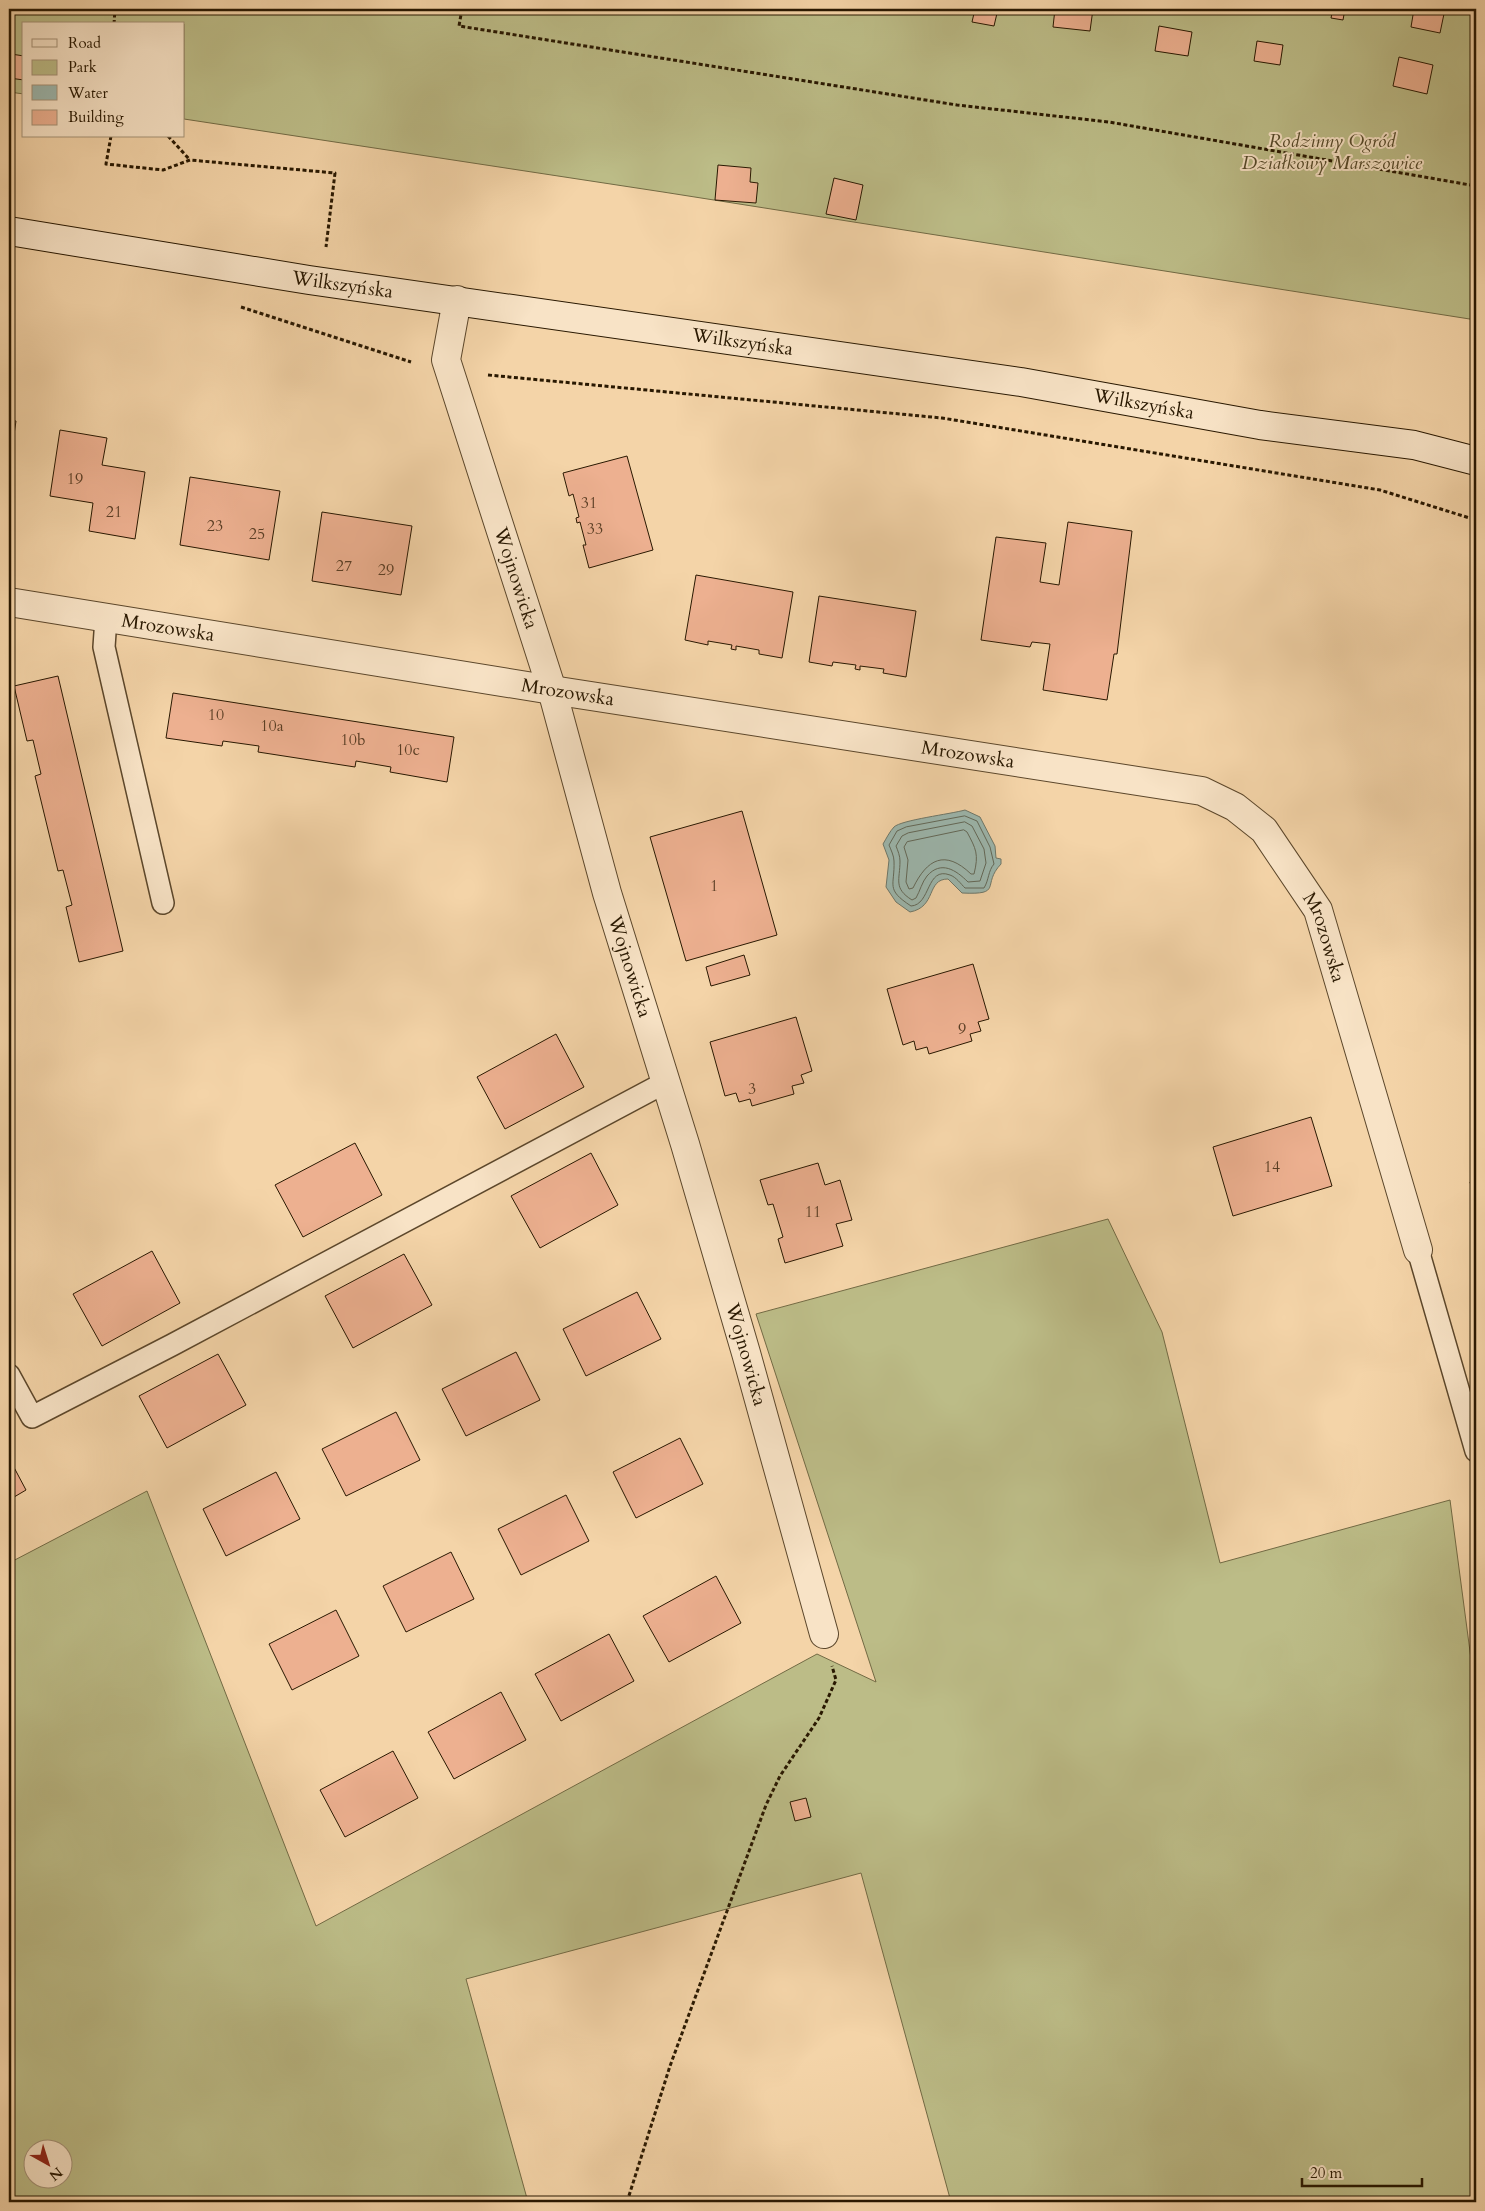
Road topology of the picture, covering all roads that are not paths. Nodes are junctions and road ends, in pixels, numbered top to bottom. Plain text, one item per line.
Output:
1 (9, 231) edge
2 (457, 300) junction
3 (1476, 461) edge
4 (9, 602) edge
5 (106, 618) junction
6 (552, 690) junction
7 (164, 903) dead end
8 (666, 1082) junction
9 (1418, 1250) joint
10 (9, 1376) edge
11 (1476, 1451) edge
12 (824, 1634) dead end

1 - 2 street, Wilkszyńska
2 - 3 street, Wilkszyńska
2 - 6 street, Wojnowicka
4 - 5 street, Mrozowska
5 - 6 street, Mrozowska
5 - 7 lane
6 - 8 street, Wojnowicka
6 - 9 street, Mrozowska
8 - 10 lane
8 - 12 street, Wojnowicka
9 - 11 lane, Mrozowska

